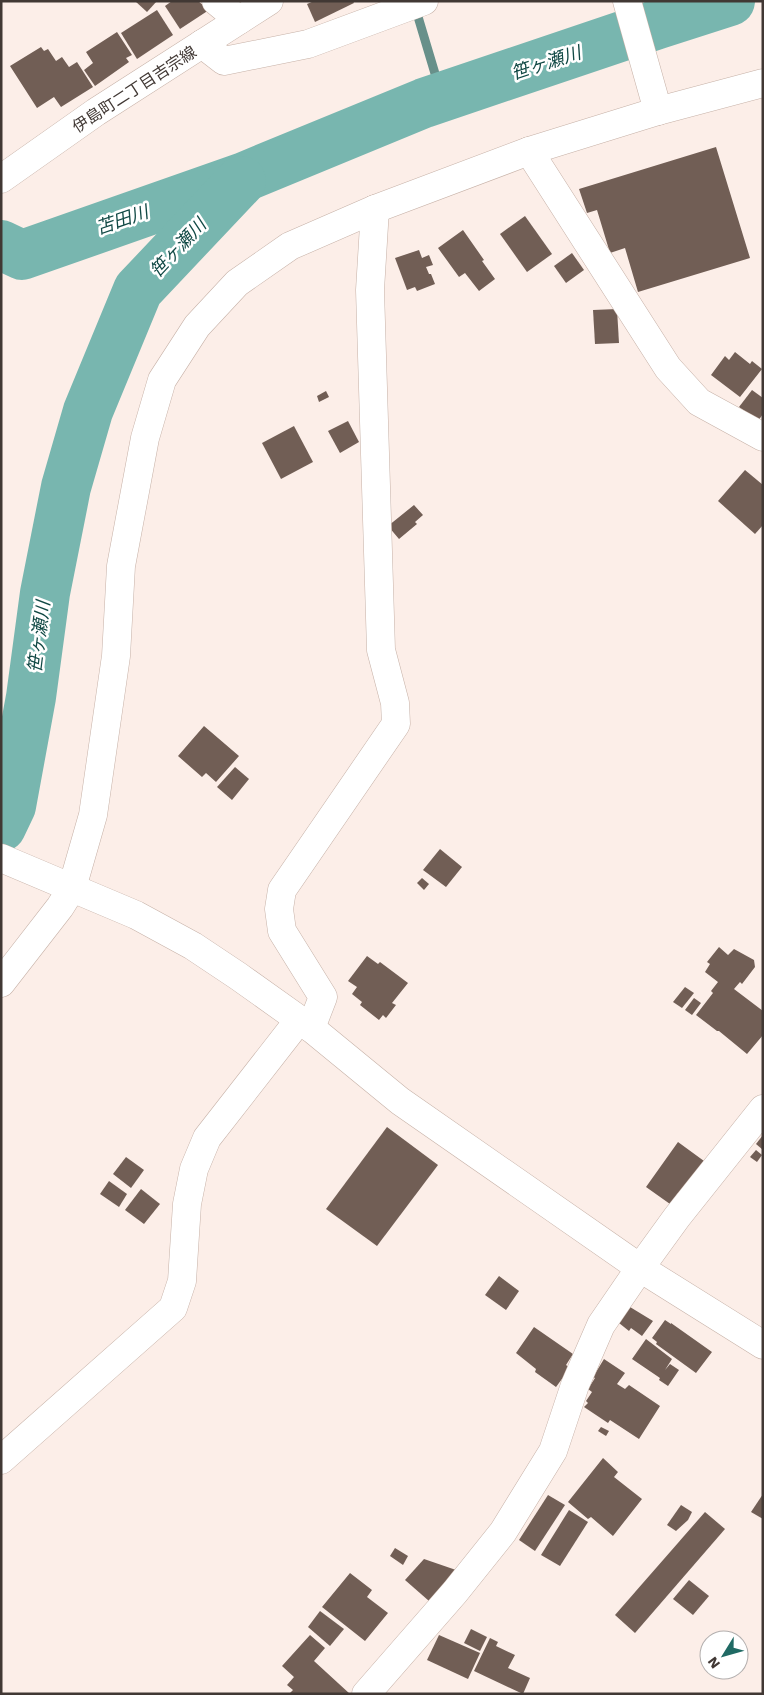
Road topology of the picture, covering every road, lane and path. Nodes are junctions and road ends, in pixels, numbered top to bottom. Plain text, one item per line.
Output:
1 (216, 1) edge
2 (269, 1) edge
3 (424, 1) edge
4 (627, 1) edge
5 (240, 20) junction
6 (202, 44) junction
7 (763, 83) edge
8 (656, 104) junction
9 (529, 151) junction
10 (1, 179) edge
11 (376, 209) junction
12 (763, 437) edge
13 (1, 858) edge
14 (67, 886) junction
15 (1, 983) edge
16 (305, 1024) junction
17 (763, 1109) edge
18 (640, 1268) junction
19 (763, 1345) edge
20 (1, 1460) edge
21 (366, 1694) edge

1 - 5 street
2 - 5 street, 伊島町二丁目吉宗線
3 - 6 street
4 - 8 street
5 - 6 street, 伊島町二丁目吉宗線
6 - 10 street, 伊島町二丁目吉宗線
7 - 8 street
8 - 9 street
9 - 11 street
9 - 12 street
11 - 14 street
11 - 16 street
13 - 14 street
14 - 15 street
14 - 16 street
16 - 18 street
16 - 20 street
17 - 18 street
18 - 19 street
18 - 21 street

